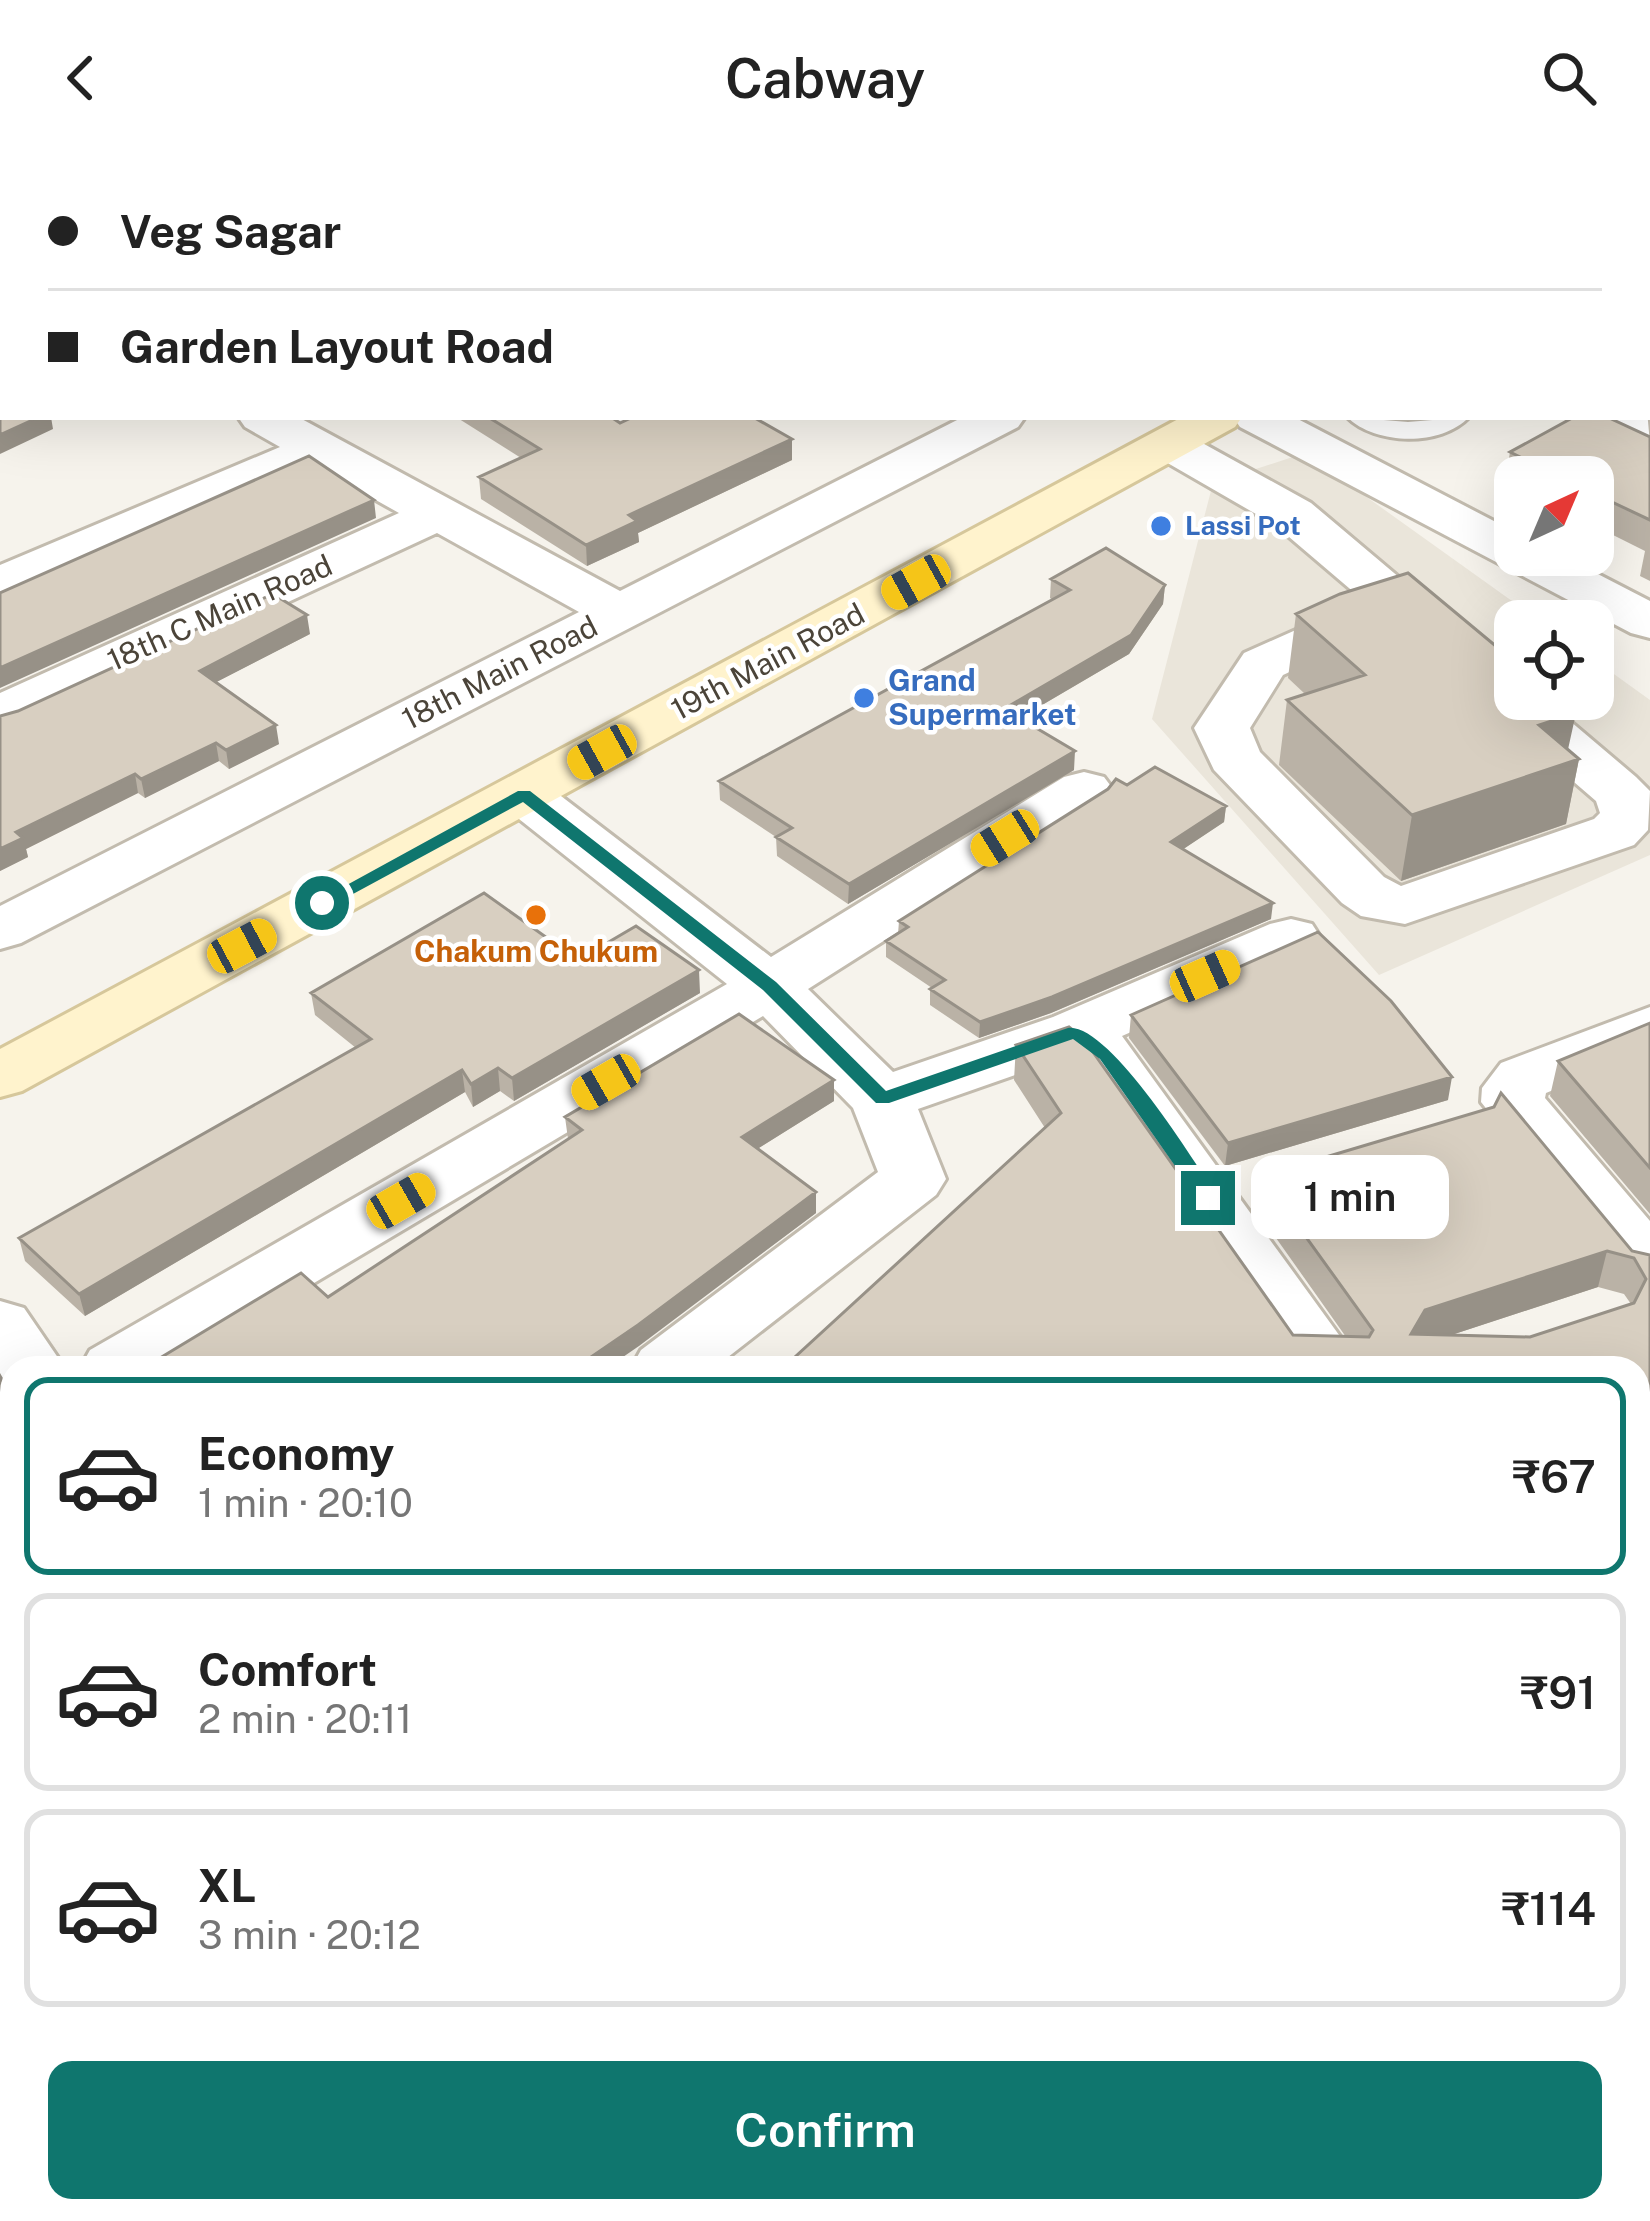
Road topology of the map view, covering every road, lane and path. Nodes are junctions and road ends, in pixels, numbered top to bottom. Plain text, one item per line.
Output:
1 (910, 420) edge
2 (995, 420) edge
3 (1213, 420) edge
4 (1263, 420) edge
5 (1366, 420) edge
6 (1451, 420) edge
7 (305, 429) edge
8 (952, 442) junction
9 (1169, 444) junction
10 (1392, 488) junction
11 (440, 513) junction
12 (1294, 514) junction
13 (1494, 541) edge
14 (1562, 576) edge
15 (0, 584) edge
16 (1400, 602) junction
17 (620, 612) junction
18 (1650, 622) edge
19 (0, 714) edge
20 (1084, 789) dead end
21 (524, 794) junction
22 (0, 930) edge
23 (1291, 938) edge
24 (769, 986) junction
25 (1650, 1027) edge
26 (1075, 1032) junction
27 (0, 1076) edge
28 (882, 1099) junction
29 (1271, 1179) edge
30 (1208, 1198) junction
31 (1650, 1266) edge
32 (0, 1326) edge
33 (21, 1356) edge
34 (136, 1356) edge
35 (681, 1356) edge
36 (1320, 1356) edge

1 - 8 street
2 - 8 street, 18th Main Road
3 - 9 main road, 19th Main Road
4 - 10 street
5 - 6 lane
7 - 11 street
7 - 15 street
8 - 17 street, 18th Main Road
9 - 12 street
9 - 21 main road, 19th Main Road
10 - 12 street
10 - 13 street
11 - 17 street
11 - 19 street, 18th C Main Road
12 - 16 street
14 - 18 street
16 - 16 street
17 - 22 street, 18th Main Road
20 - 24 street
21 - 24 street
21 - 27 main road, 19th Main Road
23 - 26 street
24 - 28 street
24 - 34 street
25 - 31 street
26 - 28 street
26 - 30 street
28 - 35 street
29 - 30 street
30 - 36 street
32 - 33 street

